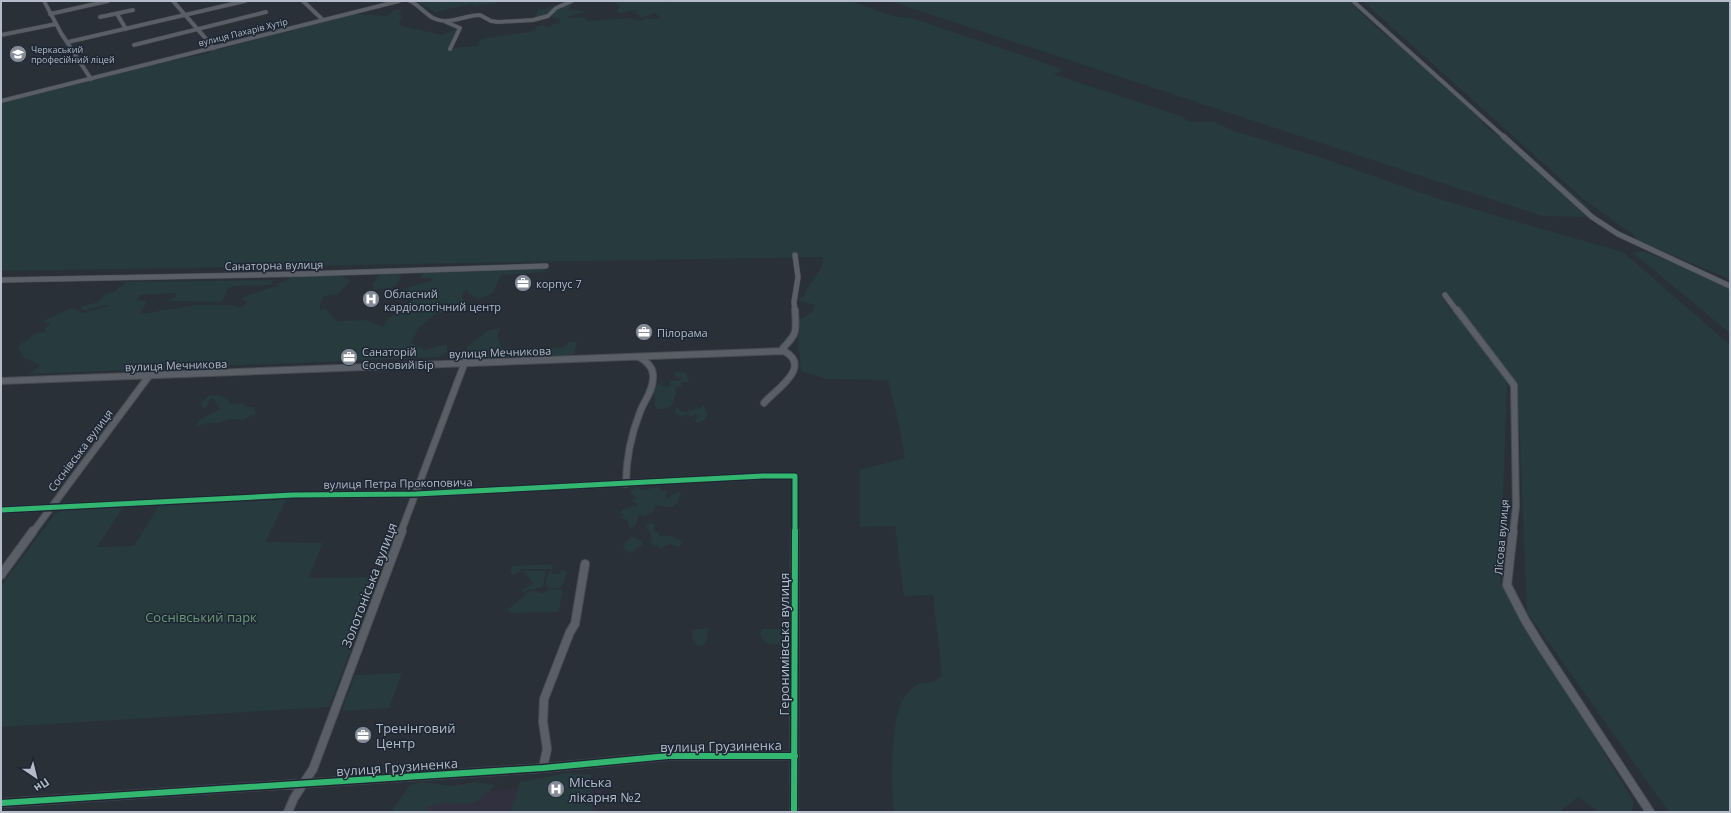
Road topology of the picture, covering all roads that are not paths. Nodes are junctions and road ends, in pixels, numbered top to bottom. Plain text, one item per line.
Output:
1 (44, 1) edge
2 (108, 1) edge
3 (173, 1) edge
4 (245, 1) edge
5 (303, 1) edge
6 (399, 1) edge
7 (410, 1) edge
8 (572, 1) edge
9 (1353, 1) edge
10 (239, 2) edge
11 (133, 10) dead end
12 (266, 12) dead end
13 (50, 14) junction
14 (117, 14) junction
15 (185, 15) junction
16 (100, 17) dead end
17 (323, 20) junction
18 (446, 22) junction
19 (56, 24) junction
20 (126, 29) junction
21 (197, 29) junction
22 (1, 35) edge
23 (68, 42) junction
24 (134, 45) dead end
25 (214, 48) junction
26 (450, 48) dead end
27 (91, 79) junction
28 (1, 101) edge
29 (795, 255) dead end
30 (546, 266) dead end
31 (1, 280) edge
32 (1730, 286) edge
33 (1445, 295) dead end
34 (784, 351) junction
35 (638, 356) junction
36 (465, 362) junction
37 (149, 376) junction
38 (1, 381) edge
39 (764, 403) dead end
40 (795, 476) joint
41 (626, 484) junction
42 (416, 494) junction
43 (51, 507) junction
44 (1, 510) edge
45 (585, 564) dead end
46 (1, 575) edge
47 (795, 756) junction
48 (543, 768) junction
49 (304, 784) junction
50 (1, 803) edge
51 (288, 812) edge
52 (794, 812) edge
53 (1650, 812) edge

1 - 13 street
2 - 13 street
3 - 15 street
4 - 10 street
5 - 17 street
6 - 17 street, вулиця Пахарів Хутір
7 - 18 street
8 - 18 street
9 - 32 street
10 - 15 street
11 - 14 street
12 - 21 street
13 - 19 street
14 - 16 street
14 - 20 street
15 - 20 street
15 - 21 street
17 - 25 street, вулиця Пахарів Хутір
18 - 26 street
19 - 22 street
19 - 23 street
20 - 23 street
21 - 24 street
21 - 25 street
23 - 27 street
25 - 27 street, вулиця Пахарів Хутір
27 - 28 street, вулиця Пахарів Хутір
29 - 34 street
30 - 31 street, Санаторна вулиця
33 - 53 street, Лісова вулиця
34 - 35 street, вулиця Мечникова
34 - 39 street
35 - 36 street, вулиця Мечникова
35 - 41 street
36 - 37 street, вулиця Мечникова
36 - 42 street, Золотоніська вулиця
37 - 38 street, вулиця Мечникова
37 - 43 street, Соснівська вулиця
40 - 41 street, вулиця Петра Прокоповича
40 - 47 street, Геронимівська вулиця
41 - 42 street, вулиця Петра Прокоповича
42 - 43 street, вулиця Петра Прокоповича
42 - 49 street, Золотоніська вулиця
43 - 44 street, вулиця Петра Прокоповича
43 - 46 street, Соснівська вулиця
45 - 48 street
47 - 48 street, вулиця Грузиненка
47 - 52 street, Геронимівська вулиця
48 - 49 street, вулиця Грузиненка
49 - 50 street, вулиця Грузиненка
49 - 51 street, Золотоніська вулиця

